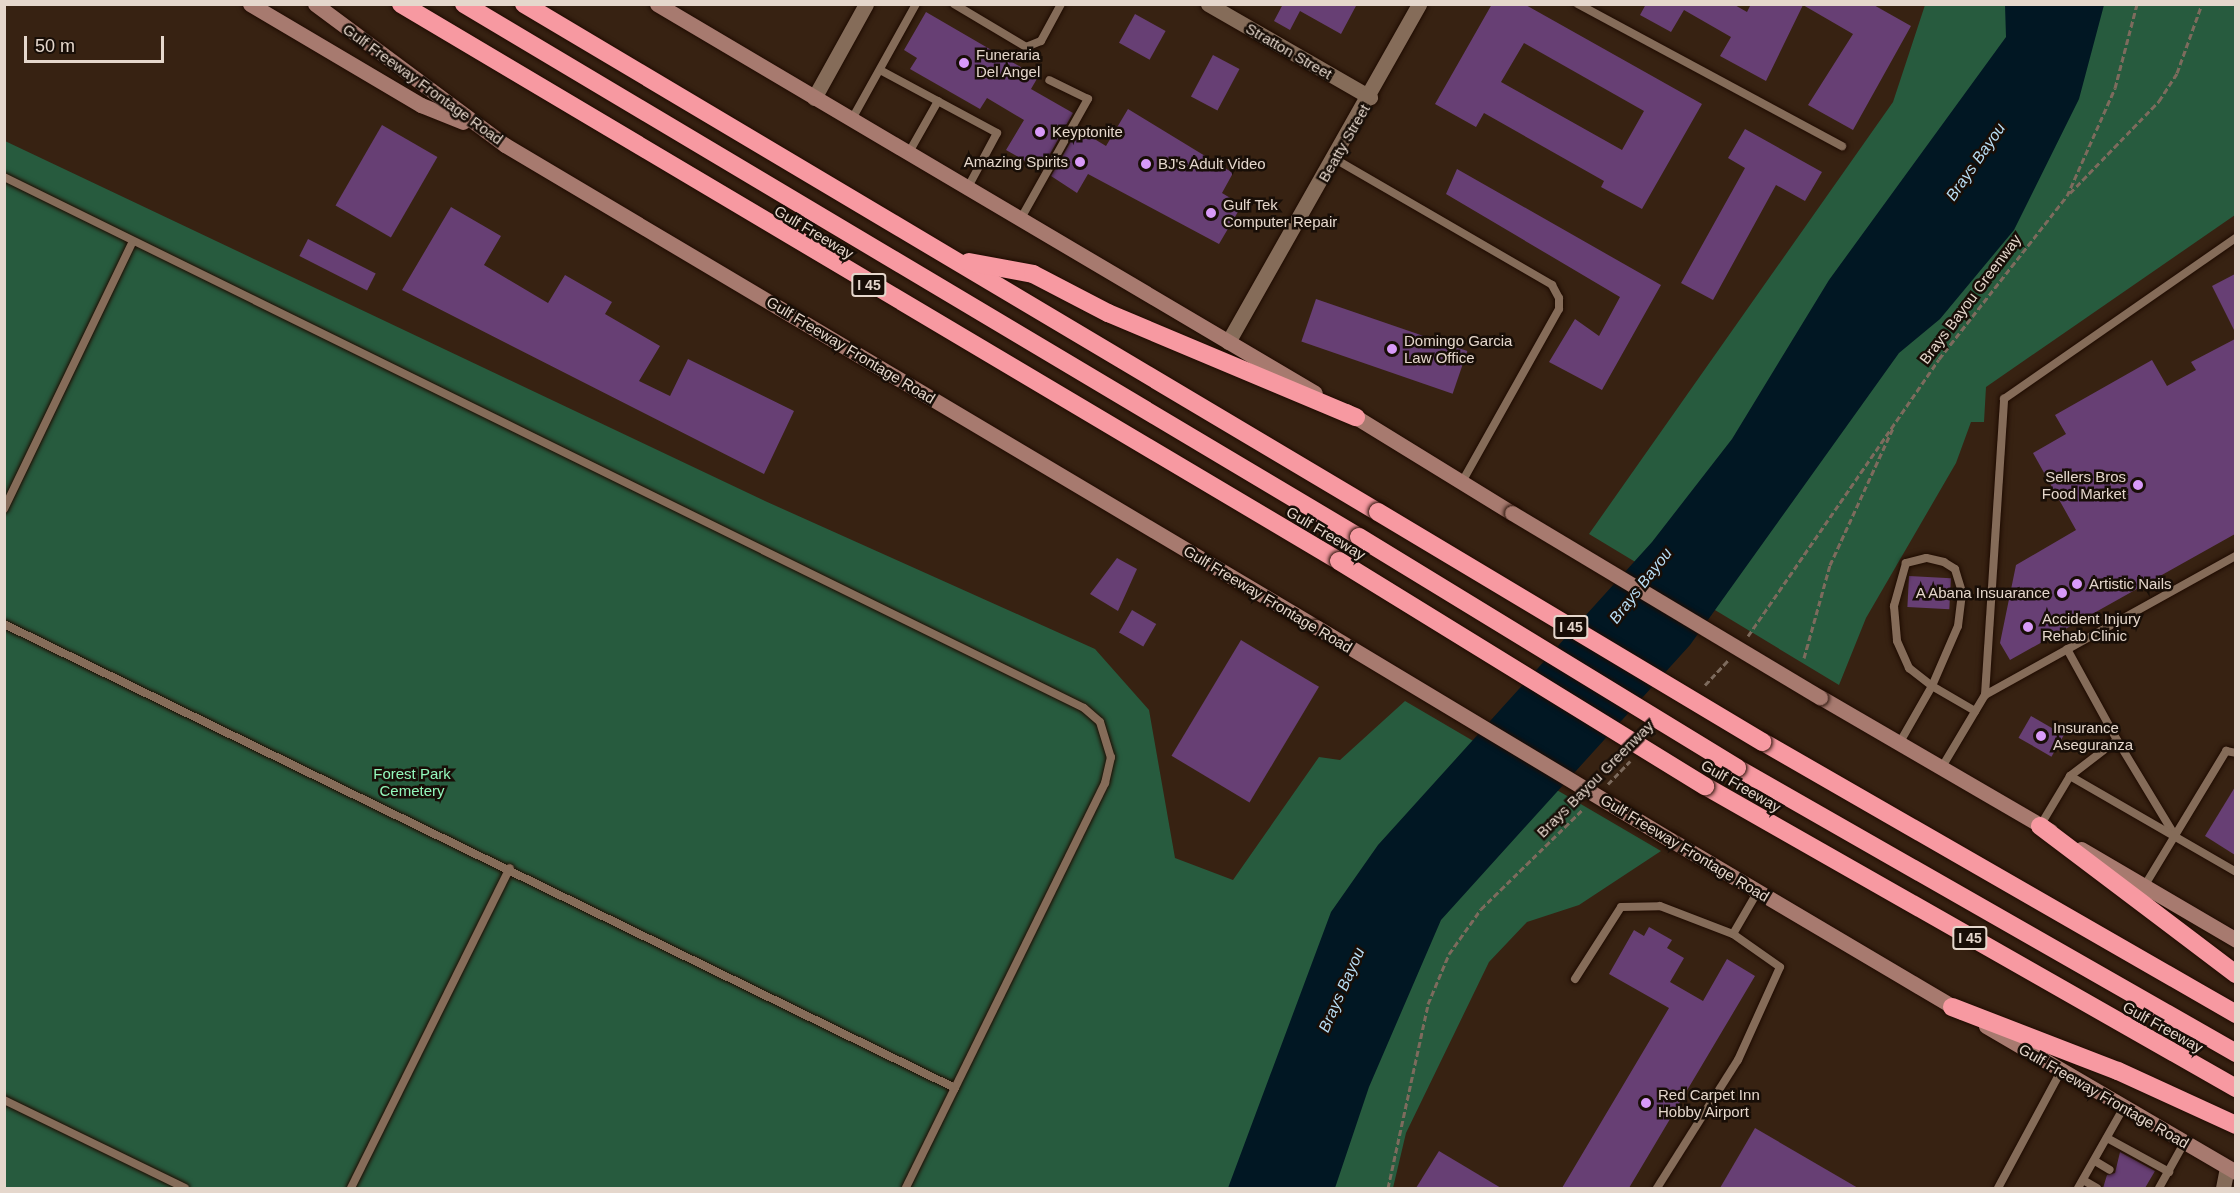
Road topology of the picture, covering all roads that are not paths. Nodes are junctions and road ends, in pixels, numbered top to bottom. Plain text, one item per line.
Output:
1 (250, 4) edge
2 (315, 4) edge
3 (401, 4) edge
4 (464, 4) edge
5 (525, 4) edge
6 (657, 4) edge
7 (866, 4) edge
8 (916, 4) edge
9 (1061, 4) edge
10 (1208, 4) edge
11 (1419, 4) edge
12 (1578, 4) edge
13 (957, 5) edge
14 (880, 70) junction
15 (1049, 80) dead end
16 (1370, 97) junction
17 (814, 98) junction
18 (938, 101) junction
19 (851, 120) junction
20 (483, 131) junction
21 (1842, 146) dead end
22 (908, 154) junction
23 (1335, 159) junction
24 (4, 177) edge
25 (967, 189) junction
26 (1020, 220) junction
27 (2235, 238) edge
28 (133, 241) junction
29 (957, 259) junction
30 (1228, 342) junction
31 (1356, 417) junction
32 (1462, 482) junction
33 (4, 509) edge
34 (2235, 556) edge
35 (4, 624) edge
36 (2067, 649) junction
37 (1932, 686) junction
38 (1985, 695) junction
39 (1975, 711) junction
40 (2117, 740) junction
41 (1900, 742) junction
42 (2235, 753) edge
43 (1942, 767) junction
44 (2070, 776) junction
45 (2040, 826) junction
46 (2175, 836) junction
47 (510, 868) junction
48 (2235, 873) edge
49 (2145, 885) junction
50 (1758, 891) junction
51 (1733, 934) junction
52 (2235, 940) edge
53 (2235, 974) edge
54 (1575, 979) dead end
55 (1952, 1006) junction
56 (2235, 1014) edge
57 (2235, 1053) edge
58 (2061, 1071) junction
59 (955, 1088) junction
60 (2235, 1088) edge
61 (4, 1100) edge
62 (2124, 1107) junction
63 (2235, 1125) edge
64 (2106, 1138) junction
65 (2184, 1143) junction
66 (2095, 1161) junction
67 (2110, 1170) dead end
68 (2231, 1170) edge
69 (2169, 1172) junction
70 (2083, 1180) junction
71 (184, 1188) edge
72 (351, 1188) edge
73 (906, 1188) edge
74 (1658, 1188) edge
75 (1998, 1188) edge
76 (2078, 1188) edge
77 (2097, 1188) edge
78 (2159, 1188) edge
79 (2223, 1188) edge

1 - 20 main road
2 - 20 main road, Gulf Freeway Frontage Road
3 - 60 highway, Gulf Freeway / I 45, bridge
4 - 57 highway, Gulf Freeway, bridge
5 - 29 highway, I 45
6 - 17 main road
7 - 17 street
8 - 14 lane
9 - 13 lane
10 - 16 street, Stratton Street
11 - 16 street, Beatty Street
12 - 21 lane
14 - 18 lane
14 - 19 lane
15 - 26 lane
16 - 23 street, Beatty Street
17 - 19 main road
18 - 22 lane
18 - 25 lane
19 - 22 main road
20 - 50 main road, Gulf Freeway Frontage Road, bridge
22 - 25 main road
23 - 30 street, Beatty Street
23 - 32 lane
24 - 28 lane
25 - 26 main road
26 - 30 main road
27 - 38 lane
28 - 33 lane
28 - 59 lane
29 - 31 highway
29 - 56 highway, I 45, bridge
30 - 31 main road
31 - 32 main road
32 - 41 main road, bridge
34 - 36 lane
35 - 47 lane
36 - 38 lane
36 - 40 lane
37 - 37 lane
37 - 39 lane
37 - 41 lane
38 - 39 lane
39 - 43 lane
40 - 44 lane
40 - 46 lane
41 - 43 main road
42 - 46 lane
43 - 45 main road
44 - 45 lane
44 - 46 lane
45 - 49 main road
45 - 53 highway
46 - 48 lane
46 - 49 lane
47 - 59 lane
47 - 72 lane
49 - 52 main road
50 - 51 lane
50 - 55 main road, Gulf Freeway Frontage Road
51 - 54 lane
51 - 74 lane
55 - 58 main road, Gulf Freeway Frontage Road
55 - 63 highway
58 - 62 main road, Gulf Freeway Frontage Road
58 - 75 lane
59 - 73 lane
61 - 71 lane
62 - 64 lane
62 - 65 main road, Gulf Freeway Frontage Road
64 - 66 lane
64 - 69 lane
65 - 68 main road, Gulf Freeway Frontage Road
65 - 69 lane
66 - 67 lane
66 - 70 lane
68 - 79 street
69 - 78 lane
70 - 76 lane
70 - 77 lane

